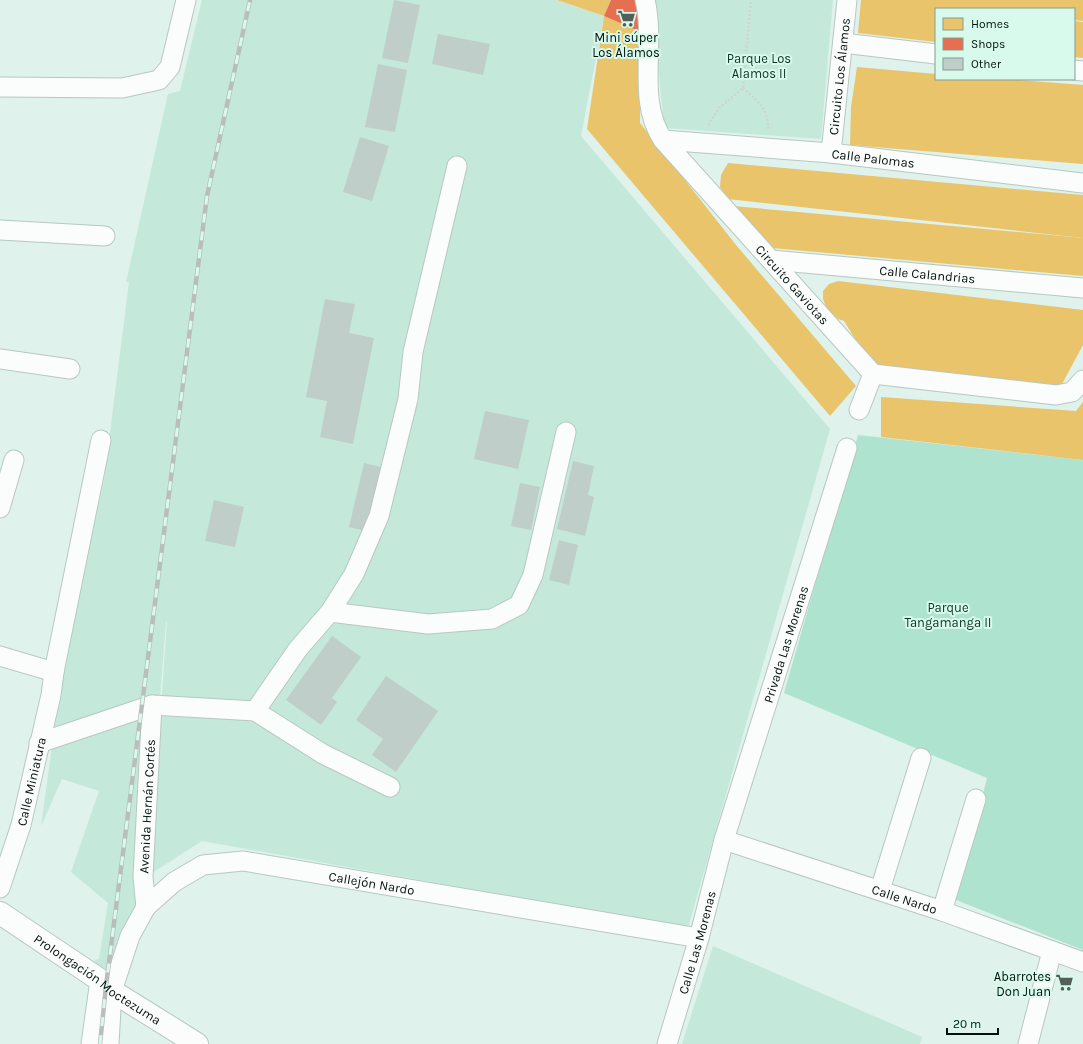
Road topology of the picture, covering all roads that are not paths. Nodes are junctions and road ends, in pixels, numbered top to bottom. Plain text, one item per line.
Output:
1 (186, 0) edge
2 (645, 0) edge
3 (847, 0) edge
4 (843, 43) junction
5 (935, 54) edge
6 (0, 87) edge
7 (664, 140) junction
8 (831, 153) junction
9 (457, 166) dead end
10 (1083, 183) edge
11 (0, 230) edge
12 (105, 236) dead end
13 (771, 260) junction
14 (1083, 288) edge
15 (0, 359) edge
16 (70, 369) dead end
17 (873, 374) junction
18 (1083, 380) edge
19 (859, 410) dead end
20 (566, 432) dead end
21 (101, 440) dead end
22 (847, 448) dead end
23 (14, 460) dead end
24 (1, 500) edge
25 (330, 612) junction
26 (0, 656) edge
27 (54, 672) junction
28 (152, 705) junction
29 (255, 711) junction
30 (39, 743) junction
31 (921, 758) dead end
32 (390, 787) dead end
33 (976, 799) dead end
34 (724, 840) junction
35 (0, 888) edge
36 (880, 890) junction
37 (146, 907) junction
38 (942, 911) junction
39 (0, 913) edge
40 (699, 938) junction
41 (1052, 951) junction
42 (1083, 962) edge
43 (106, 986) junction
44 (91, 1044) edge
45 (109, 1044) edge
46 (197, 1044) edge
47 (667, 1044) edge
48 (1028, 1044) edge

1 - 6 street
2 - 7 street, Circuito Gaviotas
3 - 4 street, Circuito Los Álamos
4 - 5 street
4 - 8 street, Circuito Los Álamos
7 - 8 street, Calle Palomas
7 - 13 street, Circuito Gaviotas
8 - 10 street, Calle Palomas
9 - 25 street
11 - 12 street
13 - 14 street, Calle Calandrias
13 - 17 street, Circuito Gaviotas
15 - 16 street
17 - 18 street
17 - 19 street
20 - 25 street
21 - 27 street, Calle Miniatura
22 - 34 street, Privada Las Morenas
23 - 24 street
25 - 29 street
26 - 27 street
27 - 30 street, Calle Miniatura
28 - 29 street
28 - 30 street
28 - 37 street, Avenida Hernán Cortés
29 - 32 street
30 - 35 street, Calle Miniatura
31 - 36 street
33 - 38 street
34 - 36 street, Calle Nardo
34 - 40 street, Calle Las Morenas
36 - 38 street, Calle Nardo
37 - 40 street, Callejón Nardo
37 - 43 street, Callejón Nardo
38 - 41 street, Calle Nardo
39 - 43 street, Prolongación Moctezuma
40 - 47 street, Calle Las Morenas
41 - 42 street, Calle Nardo
41 - 48 street
43 - 44 street
43 - 45 street
43 - 46 street, Prolongación Moctezuma

